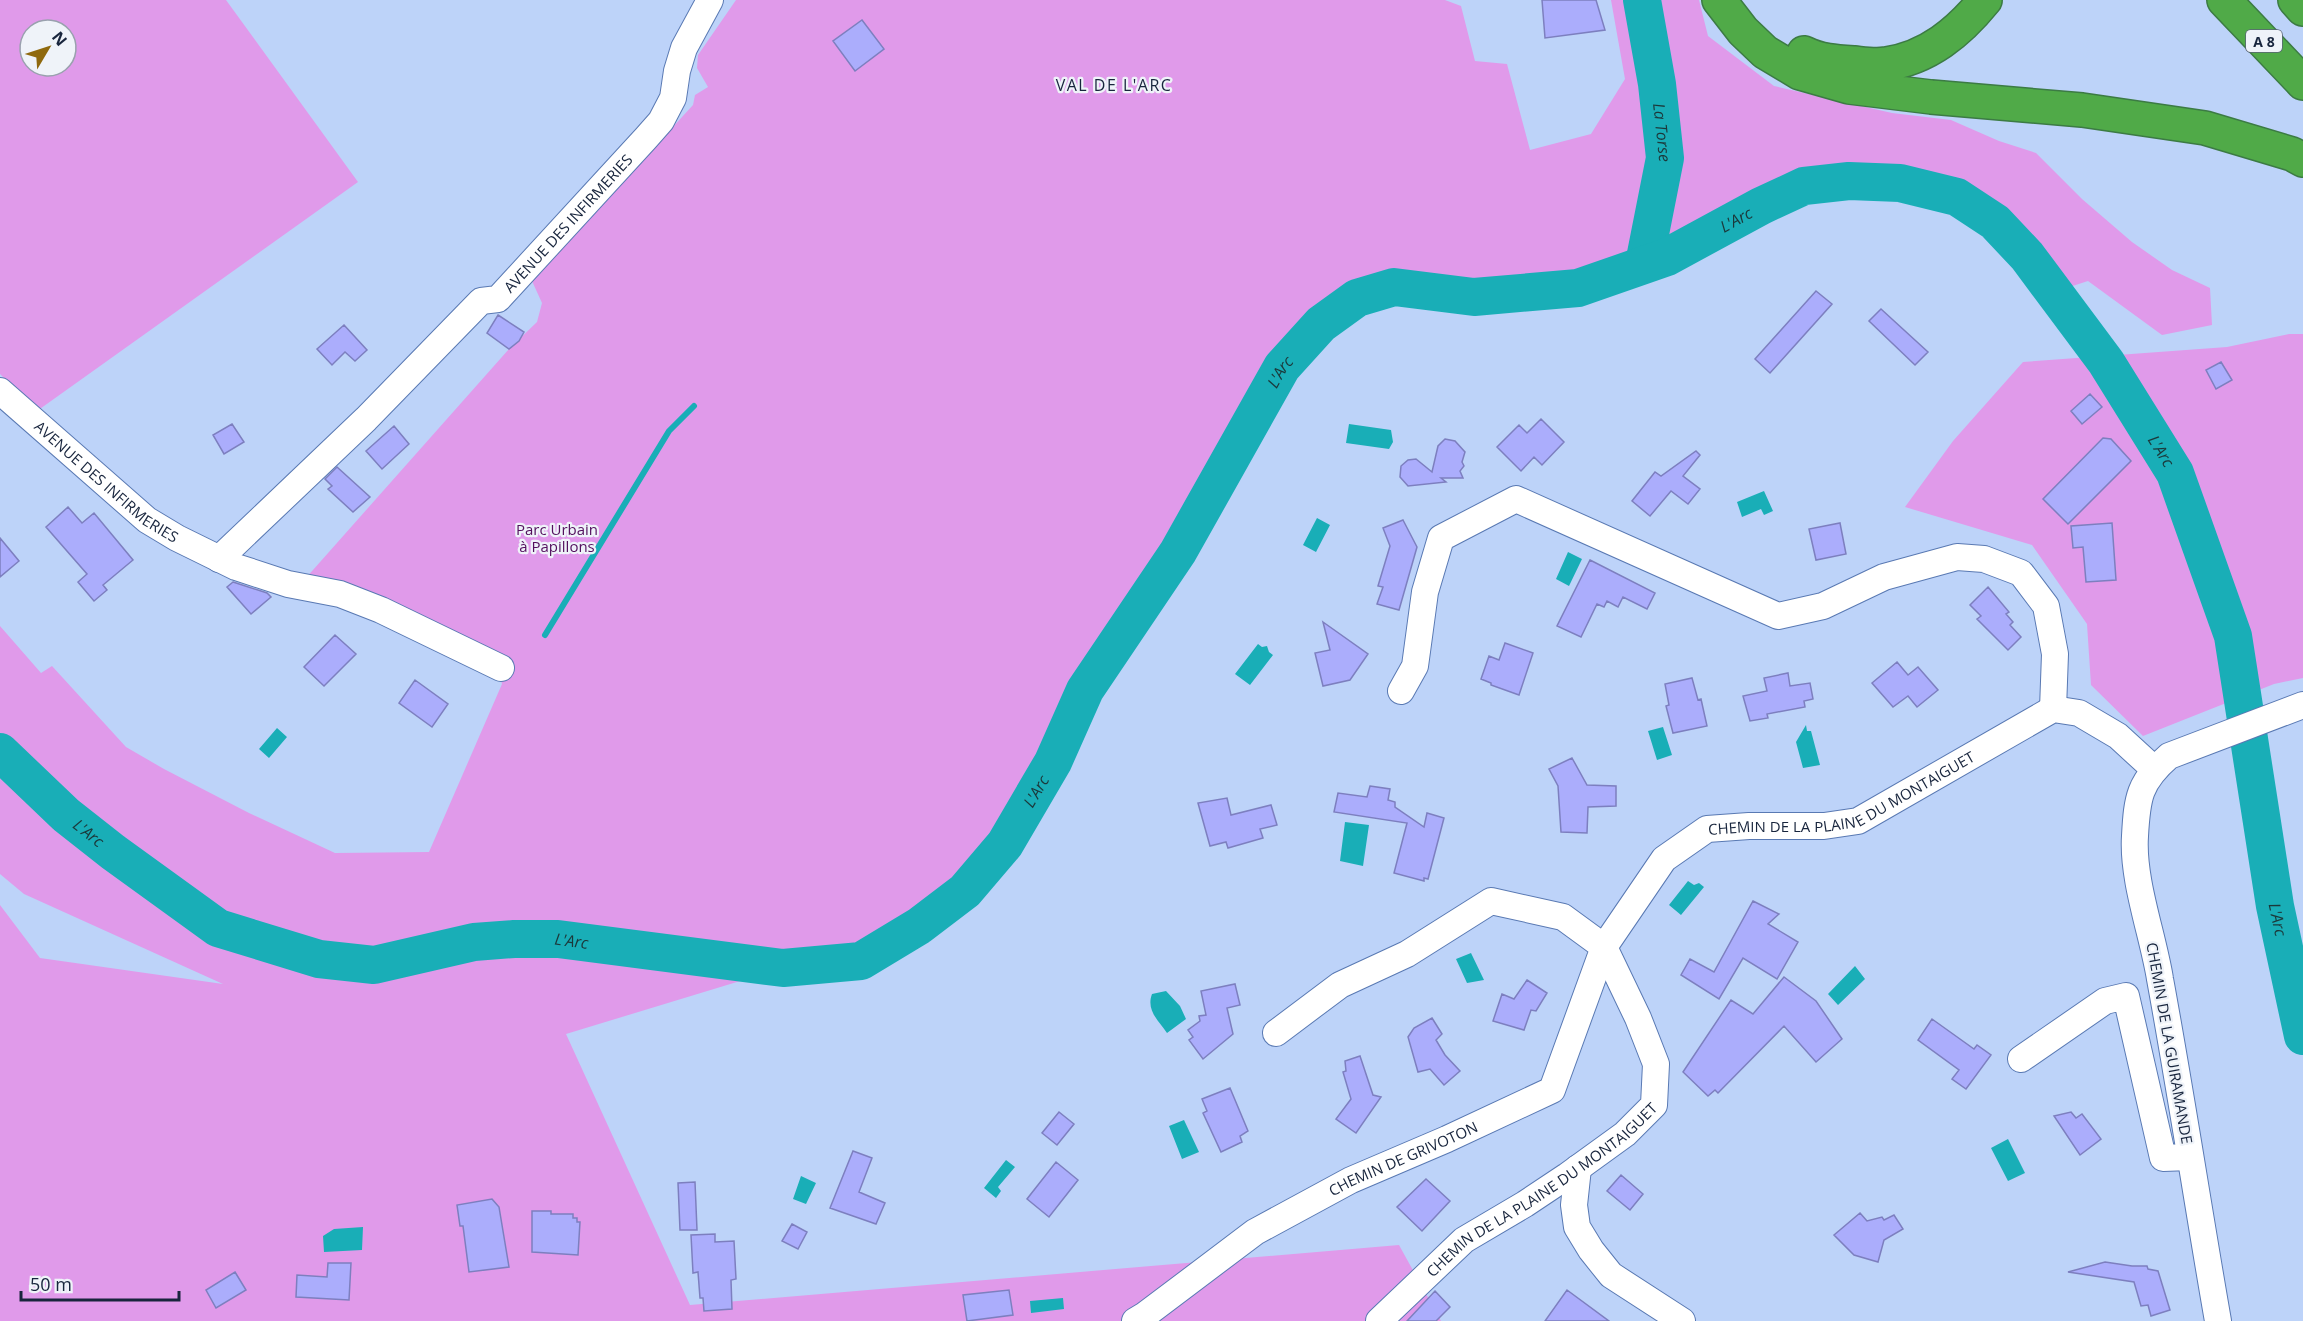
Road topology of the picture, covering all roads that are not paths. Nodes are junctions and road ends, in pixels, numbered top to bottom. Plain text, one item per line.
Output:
1 (710, 0) edge
2 (1719, 0) edge
3 (1742, 0) edge
4 (1985, 0) edge
5 (2224, 0) edge
6 (2295, 0) edge
7 (2303, 9) edge
8 (2303, 83) edge
9 (2303, 160) edge
10 (0, 391) edge
11 (219, 559) junction
12 (501, 668) dead end
13 (1401, 691) dead end
14 (2303, 705) edge
15 (2053, 709) junction
16 (2154, 769) junction
17 (1604, 947) junction
18 (1276, 1033) dead end
19 (2021, 1059) dead end
20 (2190, 1157) junction
21 (1578, 1168) junction
22 (1134, 1321) edge
23 (1379, 1321) edge
24 (1682, 1321) edge
25 (2218, 1321) edge

1 - 11 street, AVENUE DES INFIRMERIES
2 - 9 highway
3 - 4 highway
5 - 8 highway, A 8
6 - 7 highway
10 - 11 street, AVENUE DES INFIRMERIES
11 - 12 street, AVENUE DES INFIRMERIES
13 - 15 street
14 - 16 street
15 - 16 street
15 - 17 street, CHEMIN DE LA PLAINE DU MONTAIGUET
16 - 20 street, CHEMIN DE LA GUIRAMANDE
17 - 18 street
17 - 21 street, CHEMIN DE LA PLAINE DU MONTAIGUET
17 - 22 street, CHEMIN DE GRIVOTON
19 - 20 street
20 - 25 street, CHEMIN DE LA GUIRAMANDE
21 - 23 street, CHEMIN DE LA PLAINE DU MONTAIGUET
21 - 24 street

